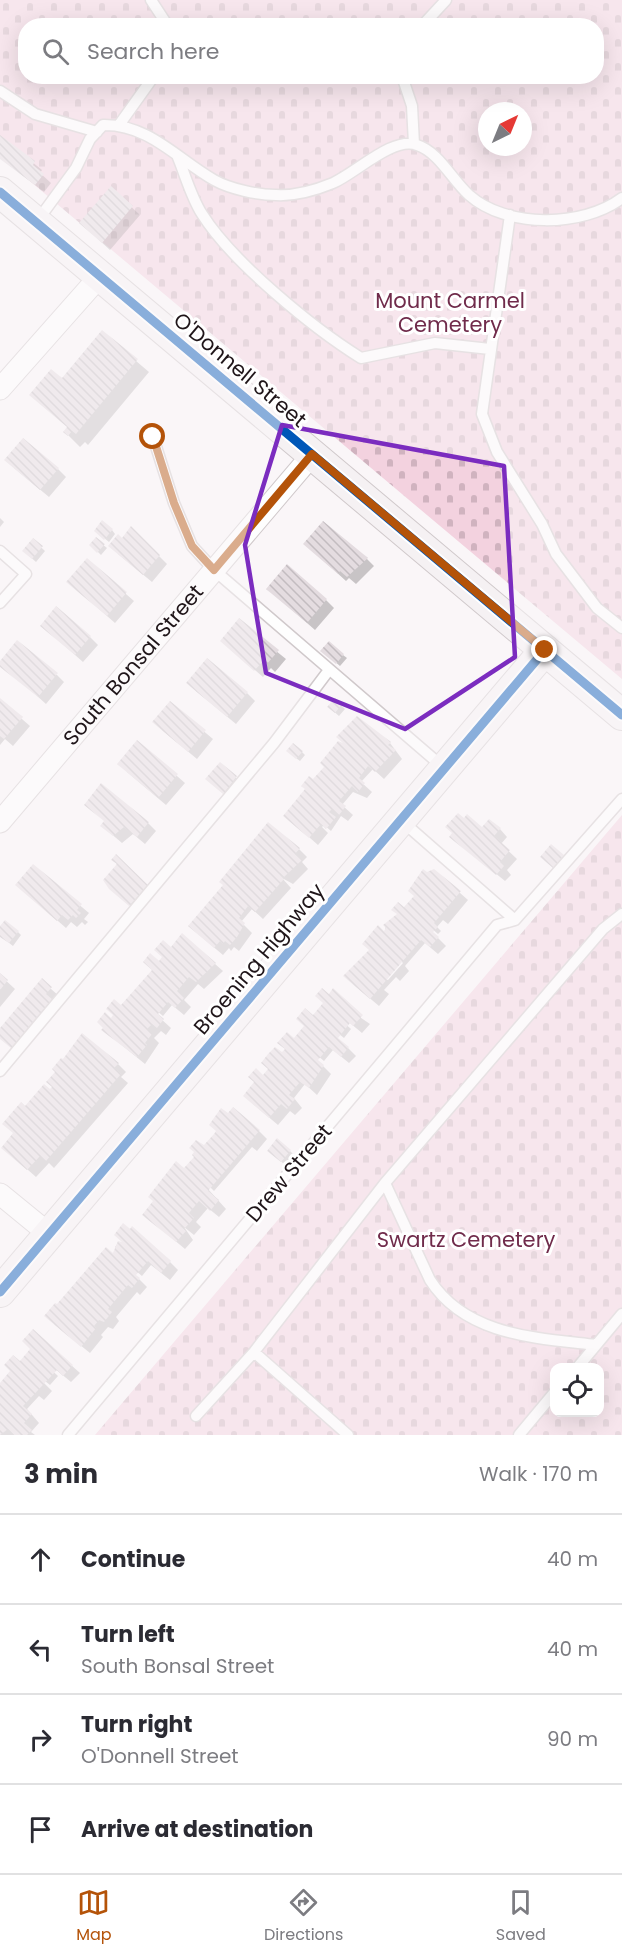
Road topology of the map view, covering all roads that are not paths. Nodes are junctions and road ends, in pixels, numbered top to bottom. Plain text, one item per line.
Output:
1 (151, 0) edge
2 (446, 0) edge
3 (163, 18) edge
4 (429, 18) edge
5 (148, 84) edge
6 (405, 84) edge
7 (0, 91) edge
8 (119, 125) junction
9 (97, 132) junction
10 (414, 144) junction
11 (177, 155) junction
12 (0, 192) edge
13 (622, 198) edge
14 (510, 215) junction
15 (36, 223) junction
16 (100, 276) junction
17 (490, 350) junction
18 (0, 389) edge
19 (153, 437) dead end
20 (312, 454) junction
21 (0, 551) edge
22 (214, 570) junction
23 (0, 603) edge
24 (622, 628) edge
25 (545, 650) junction
26 (329, 670) junction
27 (622, 715) edge
28 (444, 769) junction
29 (622, 799) edge
30 (400, 820) junction
31 (0, 822) edge
32 (622, 914) edge
33 (515, 920) junction
34 (0, 1071) edge
35 (385, 1183) junction
36 (0, 1194) edge
37 (48, 1234) junction
38 (0, 1292) edge
39 (622, 1314) edge
40 (596, 1345) junction
41 (254, 1352) junction
42 (581, 1363) edge
43 (550, 1399) edge
44 (196, 1416) dead end
45 (68, 1435) edge
46 (348, 1435) edge
47 (519, 1435) edge

1 - 3 lane
2 - 4 lane
5 - 8 lane
6 - 10 lane
7 - 9 lane
8 - 9 lane
8 - 11 lane
9 - 15 lane
10 - 11 lane
10 - 14 lane
11 - 17 lane
12 - 15 street, O'Donnell Street
13 - 14 lane
14 - 17 lane
15 - 16 street, O'Donnell Street
16 - 18 street
16 - 20 street, O'Donnell Street
17 - 24 lane
19 - 22 lane
20 - 22 street, South Bonsal Street
20 - 25 street, O'Donnell Street
21 - 23 lane
22 - 26 lane
22 - 31 street, South Bonsal Street
25 - 27 street, O'Donnell Street
25 - 28 street, Broening Highway
26 - 28 lane
26 - 34 lane
28 - 30 street, Broening Highway
29 - 33 lane
30 - 33 lane
30 - 37 street, Broening Highway
32 - 35 lane
33 - 45 lane, Drew Street
35 - 40 lane
35 - 41 lane
36 - 37 street
37 - 38 street, Broening Highway
39 - 40 lane
40 - 42 lane
41 - 44 lane
41 - 46 lane
43 - 47 lane

